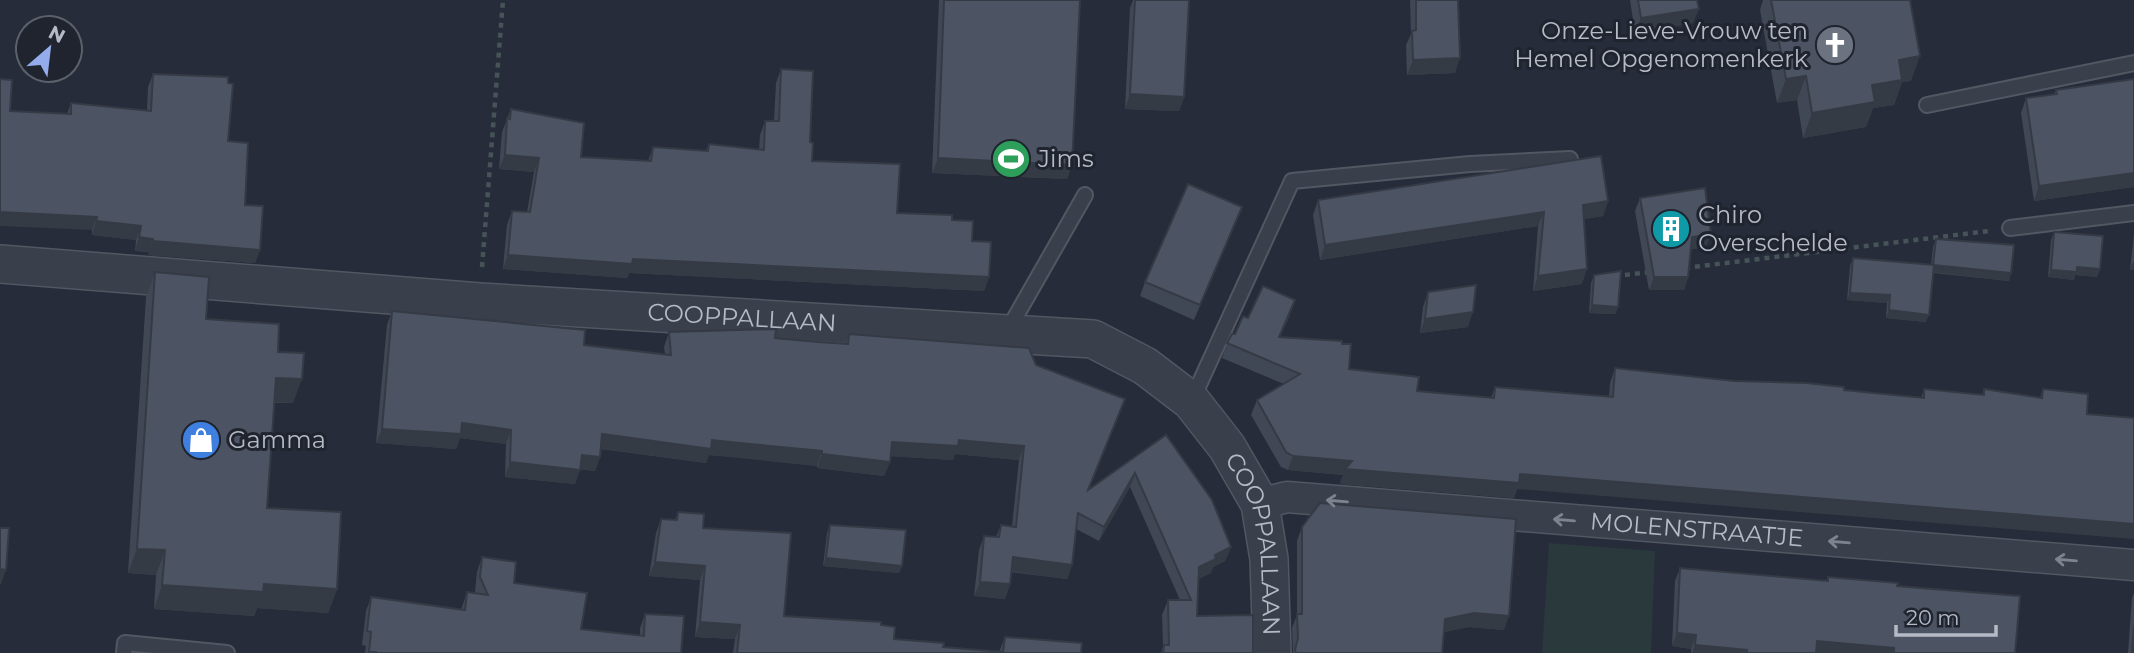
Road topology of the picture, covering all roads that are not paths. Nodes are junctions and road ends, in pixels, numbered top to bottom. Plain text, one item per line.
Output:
1 (2134, 63) edge
2 (1927, 105) dead end
3 (1570, 159) edge
4 (1085, 195) dead end
5 (2134, 213) edge
6 (2010, 229) road end
7 (0, 264) edge
8 (1006, 334) junction
9 (1191, 401) junction
10 (1260, 504) junction
11 (2134, 565) edge
12 (124, 653) edge
13 (227, 653) edge
14 (1272, 653) edge

1 - 2 lane
3 - 9 lane
4 - 8 lane
5 - 6 lane
7 - 8 street, COOPPALLAAN
8 - 9 street, COOPPALLAAN
9 - 10 street, COOPPALLAAN
11 -> 10 street, MOLENSTRAATJE
10 - 14 street, COOPPALLAAN
12 - 13 lane

